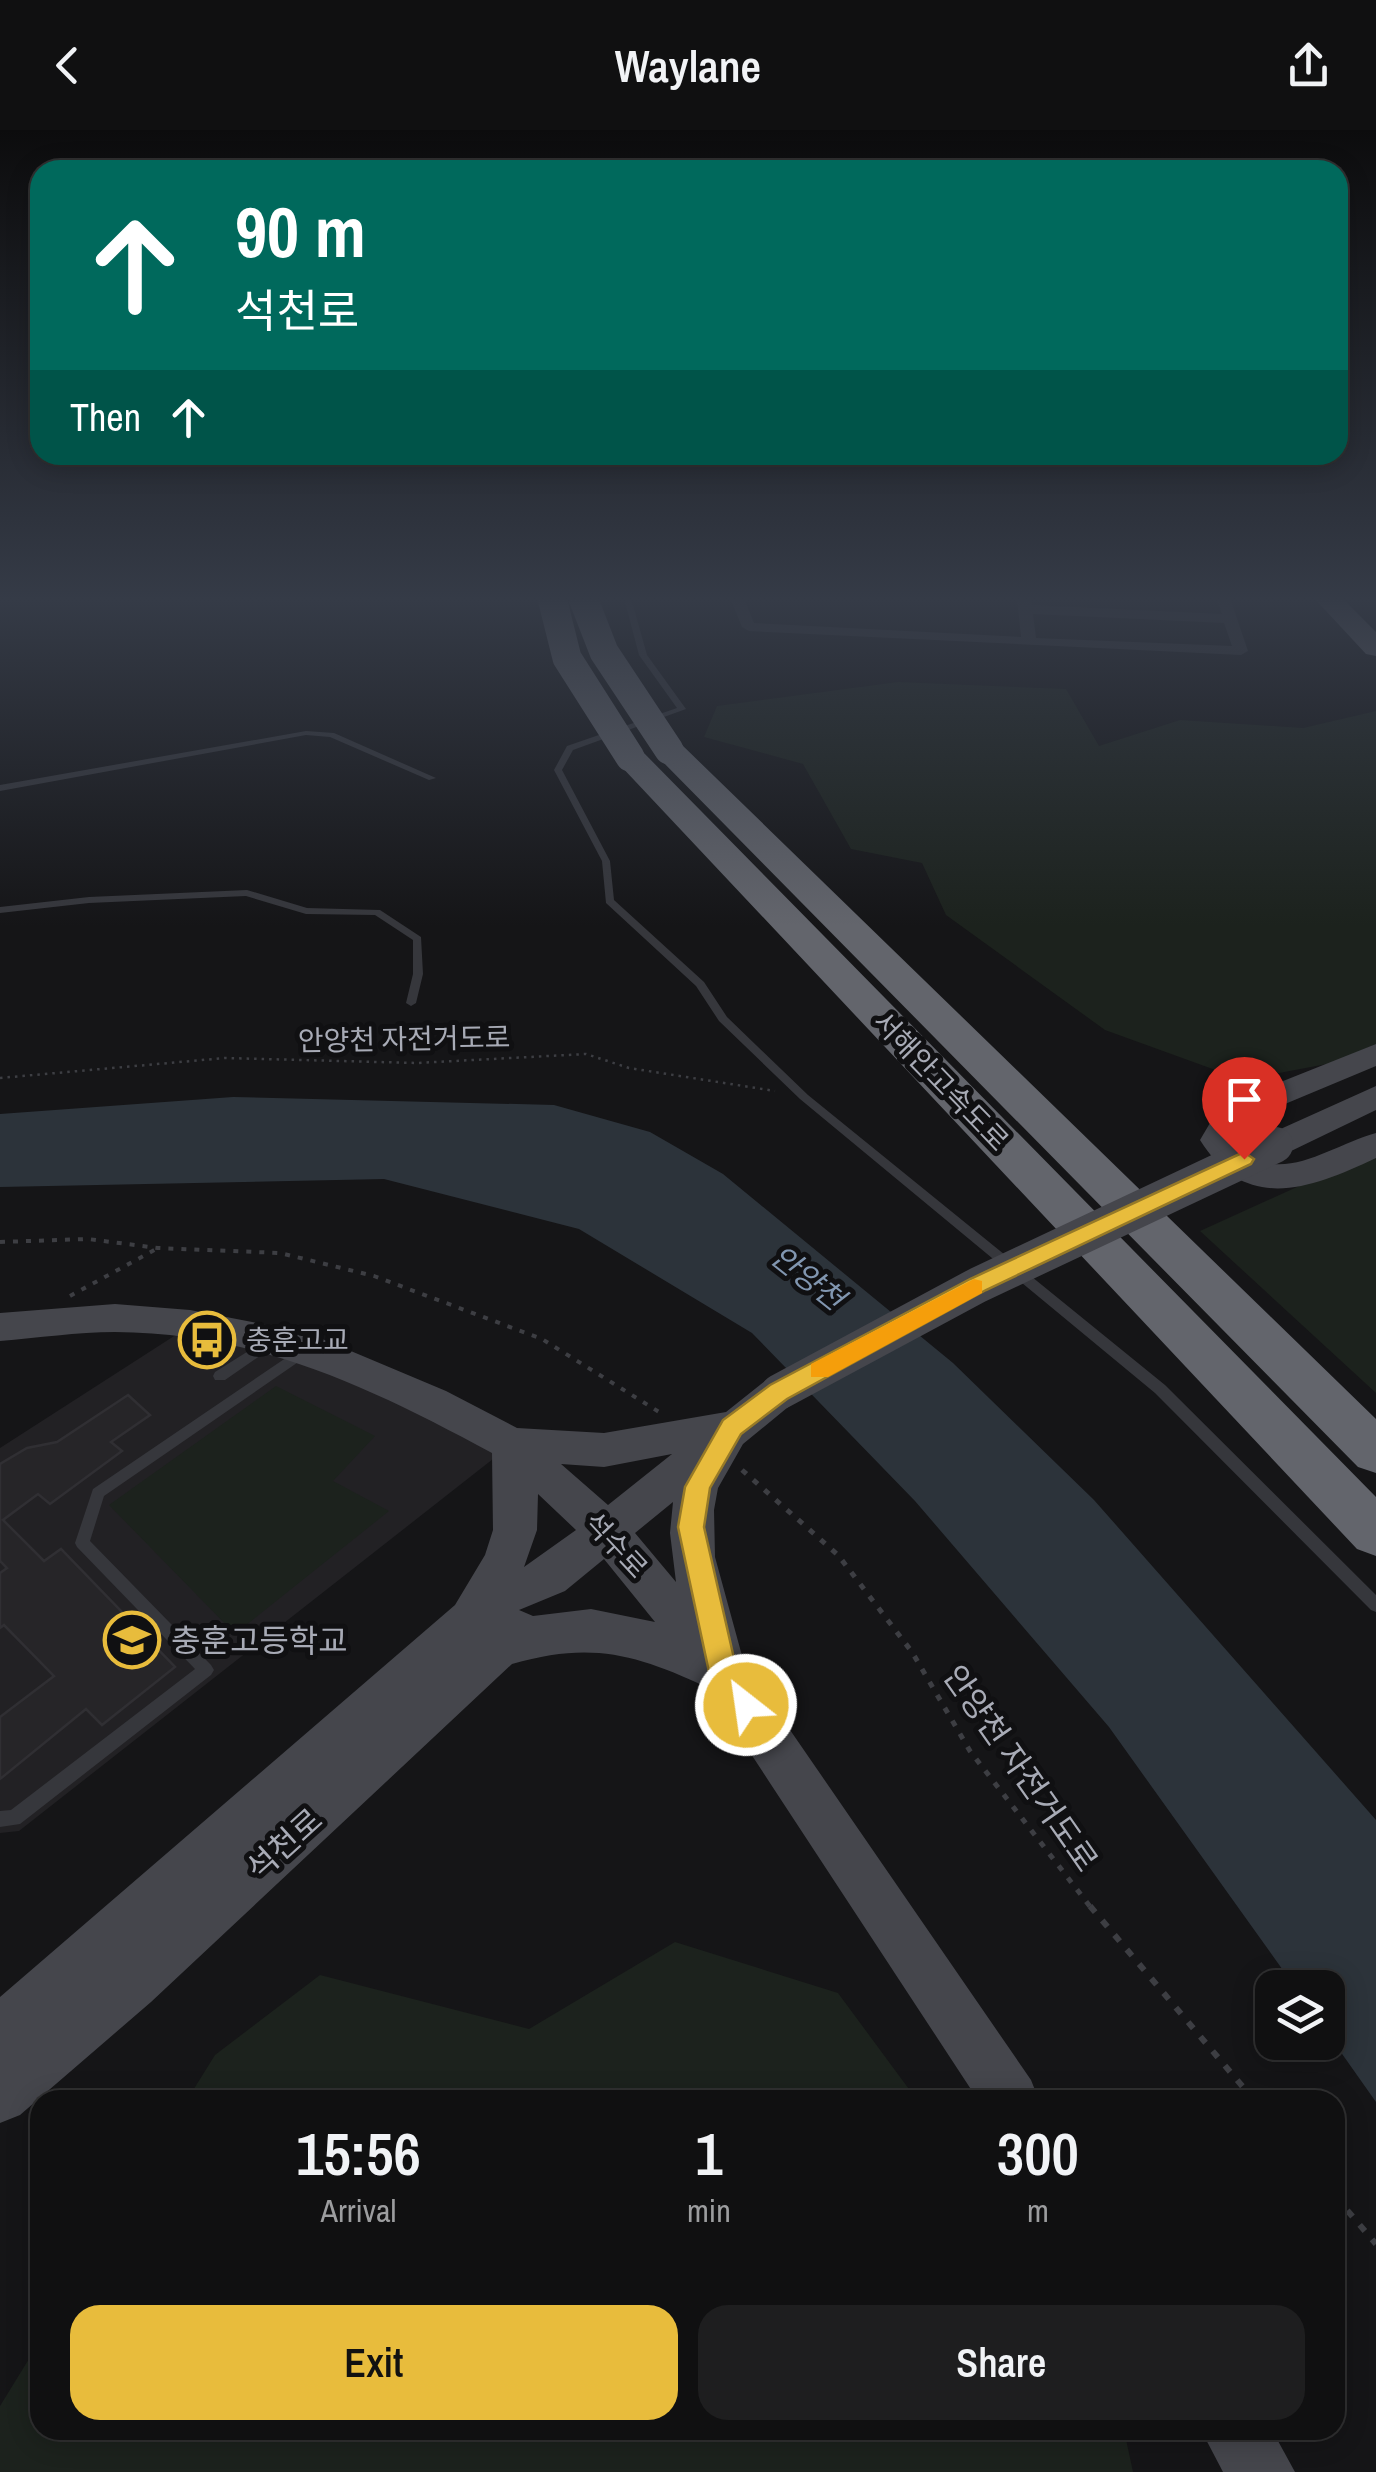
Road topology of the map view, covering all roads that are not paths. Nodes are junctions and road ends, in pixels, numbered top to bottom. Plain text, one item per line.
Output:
1 (610, 707) edge
2 (629, 707) edge
3 (681, 707) edge
4 (650, 753) junction
5 (432, 778) dead end
6 (0, 788) edge
7 (0, 910) edge
8 (411, 1002) dead end
9 (1376, 1054) edge
10 (1376, 1097) edge
11 (1376, 1144) edge
12 (7, 1327) edge
13 (292, 1343) junction
14 (220, 1376) dead end
15 (732, 1427) junction
16 (512, 1444) junction
17 (1376, 1452) edge
18 (607, 1530) junction
19 (1376, 1533) edge
20 (1376, 1605) edge
21 (484, 1634) junction
22 (724, 1672) junction
23 (0, 1819) edge
24 (0, 2033) edge
25 (1004, 2090) edge
26 (0, 2095) edge
27 (1240, 2440) edge
28 (1262, 2472) edge

1 - 4 highway, 서해안고속도로, bridge
2 - 4 highway, 서해안고속도로, bridge
3 - 20 lane
4 - 17 highway, 서해안고속도로
4 - 19 highway, 서해안고속도로
5 - 6 lane
7 - 8 lane
9 - 11 street
10 - 15 street, 석천로, bridge
12 - 13 street, 석수로
13 - 14 lane
13 - 16 street, 석수로
13 - 23 lane
15 - 16 street
15 - 18 street, 석천로
15 - 22 street
16 - 18 street, 석수로
16 - 21 street
18 - 21 street, 석천로
18 - 22 street, 석수로
21 - 22 street
21 - 24 street, 석천로
21 - 26 street, 석천로
22 - 25 street, 석수로
27 - 28 street

